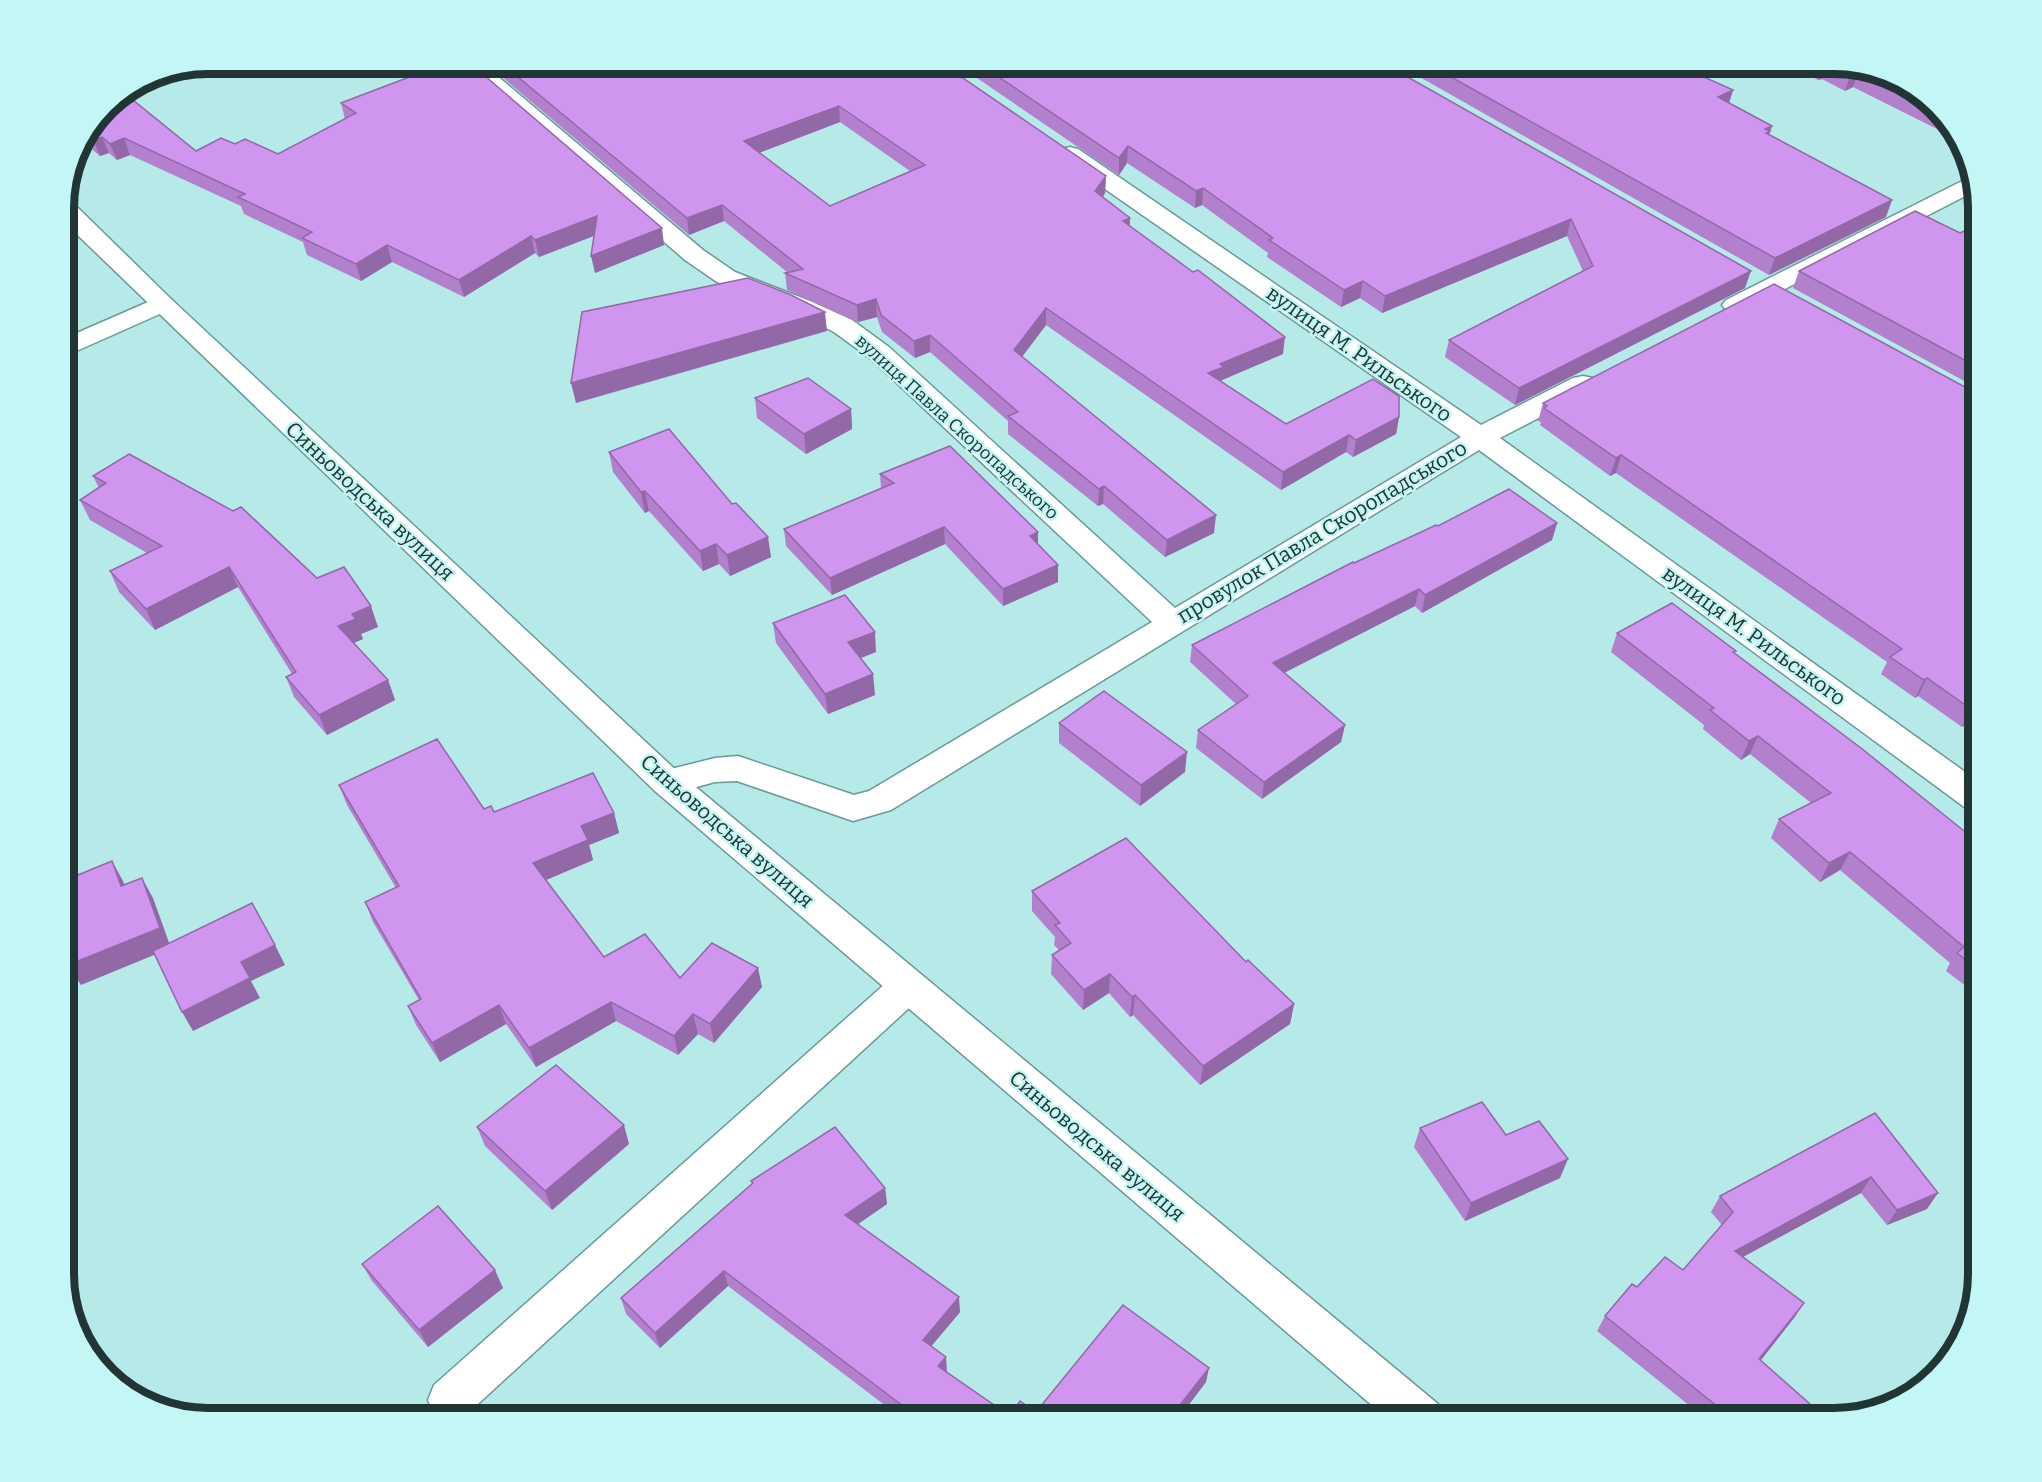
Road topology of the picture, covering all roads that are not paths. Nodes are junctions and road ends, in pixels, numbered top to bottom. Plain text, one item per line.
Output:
1 (482, 74) edge
2 (1046, 138) edge
3 (1966, 186) edge
4 (74, 218) edge
5 (162, 304) junction
6 (1714, 315) edge
7 (74, 344) edge
8 (1608, 371) edge
9 (1480, 437) junction
10 (1171, 622) junction
11 (667, 782) junction
12 (1968, 792) edge
13 (908, 986) junction
14 (450, 1400) dead end
15 (1409, 1408) edge

1 - 10 street, вулиця Павла Скоропадського
2 - 9 street, вулиця М. Рильського
3 - 6 street
4 - 5 street, Синьоводська вулиця
5 - 7 street
5 - 11 street, Синьоводська вулиця
8 - 9 street, провулок Павла Скоропадського
9 - 10 street, провулок Павла Скоропадського
9 - 12 street, вулиця М. Рильського
10 - 11 street, провулок Павла Скоропадського
11 - 13 street, Синьоводська вулиця
13 - 14 street
13 - 15 street, Синьоводська вулиця

